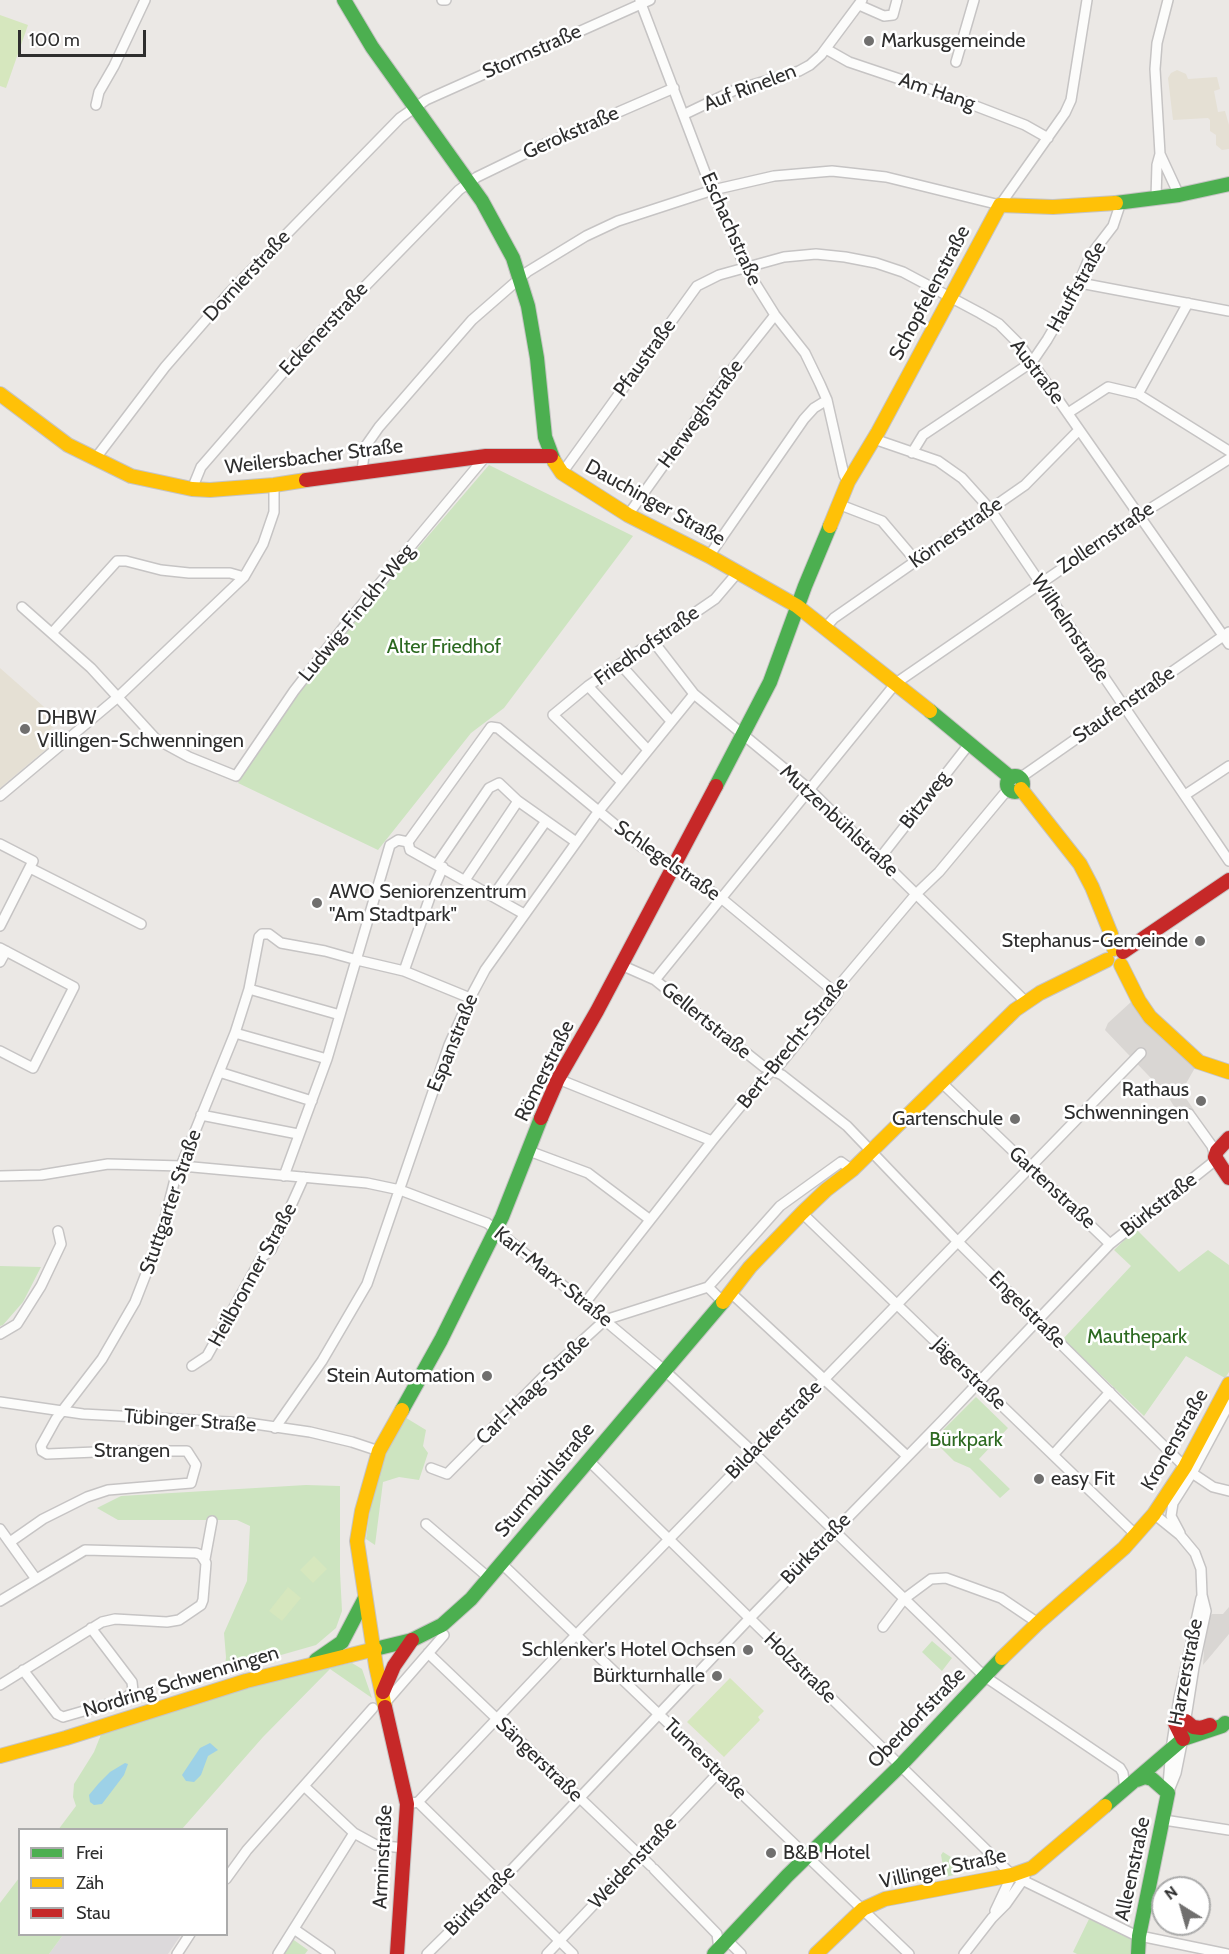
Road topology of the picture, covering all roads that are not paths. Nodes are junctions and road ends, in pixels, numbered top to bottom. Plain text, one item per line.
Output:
1 (145, 0) edge
2 (344, 0) edge
3 (897, 0) edge
4 (974, 0) edge
5 (1087, 0) edge
6 (1168, 0) edge
7 (644, 1) edge
8 (860, 2) edge
9 (826, 49) junction
10 (956, 62) dead end
11 (674, 88) junction
12 (96, 105) dead end
13 (415, 107) junction
14 (685, 114) junction
15 (1048, 138) junction
16 (1160, 154) junction
17 (470, 182) junction
18 (1229, 184) edge
19 (713, 190) junction
20 (1179, 195) junction
21 (1156, 198) junction
22 (1121, 202) junction
23 (1000, 205) junction
24 (745, 267) junction
25 (520, 277) junction
26 (1080, 283) junction
27 (949, 298) junction
28 (1188, 303) junction
29 (1229, 311) edge
30 (775, 315) junction
31 (1032, 362) junction
32 (0, 394) edge
33 (1138, 394) junction
34 (827, 400) junction
35 (1068, 413) junction
36 (1079, 430) junction
37 (874, 439) junction
38 (1229, 451) edge
39 (912, 453) junction
40 (486, 456) junction
41 (550, 456) junction
42 (95, 459) junction
43 (1229, 459) edge
44 (362, 471) junction
45 (562, 473) junction
46 (848, 482) junction
47 (274, 485) junction
48 (192, 489) junction
49 (838, 504) junction
50 (990, 509) junction
51 (628, 515) junction
52 (1140, 515) junction
53 (709, 556) junction
54 (916, 561) junction
55 (738, 572) junction
56 (244, 577) junction
57 (1040, 583) junction
58 (797, 606) junction
59 (22, 607) dead end
60 (826, 627) junction
61 (52, 633) junction
62 (1226, 633) edge
63 (653, 641) junction
64 (1229, 644) edge
65 (621, 665) junction
66 (896, 683) junction
67 (588, 686) junction
68 (694, 694) junction
69 (118, 696) junction
70 (1123, 707) junction
71 (672, 721) junction
72 (744, 735) junction
73 (970, 742) junction
74 (648, 750) junction
75 (1229, 766) edge
76 (622, 782) junction
77 (1016, 784) junction
78 (809, 789) junction
79 (1185, 795) junction
80 (0, 796) edge
81 (518, 801) junction
82 (598, 812) junction
83 (546, 821) junction
84 (408, 842) junction
85 (576, 842) junction
86 (0, 844) edge
87 (880, 858) junction
88 (1229, 861) edge
89 (440, 865) junction
90 (674, 866) junction
91 (30, 868) junction
92 (465, 880) junction
93 (1229, 880) edge
94 (916, 894) junction
95 (493, 896) junction
96 (721, 898) junction
97 (524, 914) junction
98 (141, 924) dead end
99 (0, 926) edge
100 (3, 950) edge
101 (1116, 956) junction
102 (357, 960) junction
103 (0, 962) edge
104 (621, 965) junction
105 (404, 970) junction
106 (655, 980) junction
107 (249, 988) junction
108 (837, 994) junction
109 (470, 998) junction
110 (1026, 1002) junction
111 (340, 1015) junction
112 (235, 1033) junction
113 (0, 1052) edge
114 (1141, 1053) dead end
115 (327, 1059) junction
116 (771, 1071) junction
117 (219, 1072) junction
118 (1229, 1072) edge
119 (558, 1079) junction
120 (941, 1082) junction
121 (312, 1101) junction
122 (201, 1114) junction
123 (1189, 1114) dead end
124 (298, 1134) junction
125 (1229, 1138) edge
126 (712, 1141) junction
127 (529, 1151) junction
128 (870, 1152) junction
129 (1216, 1154) junction
130 (182, 1166) junction
131 (1029, 1167) junction
132 (1229, 1169) edge
133 (852, 1170) junction
134 (0, 1176) edge
135 (284, 1176) junction
136 (304, 1177) junction
137 (1229, 1178) edge
138 (400, 1190) junction
139 (802, 1213) junction
140 (649, 1220) junction
141 (495, 1229) junction
142 (58, 1232) dead end
143 (958, 1242) junction
144 (1110, 1244) junction
145 (708, 1287) junction
146 (726, 1297) junction
147 (585, 1303) junction
148 (898, 1303) junction
149 (605, 1320) junction
150 (1038, 1321) junction
151 (0, 1334) edge
152 (192, 1366) dead end
153 (664, 1370) junction
154 (825, 1378) junction
155 (978, 1383) junction
156 (1229, 1384) edge
157 (1110, 1392) junction
158 (0, 1402) edge
159 (1229, 1404) edge
160 (64, 1411) junction
161 (275, 1428) junction
162 (42, 1451) joint
163 (379, 1451) junction
164 (753, 1452) junction
165 (1053, 1455) junction
166 (907, 1456) junction
167 (588, 1460) junction
168 (431, 1468) dead end
169 (1189, 1470) junction
170 (1229, 1491) edge
171 (1171, 1511) joint
172 (1154, 1514) junction
173 (212, 1521) dead end
174 (426, 1524) dead end
175 (0, 1529) edge
176 (834, 1531) junction
177 (1136, 1534) junction
178 (1180, 1535) junction
179 (669, 1539) junction
180 (10, 1542) junction
181 (203, 1557) junction
182 (501, 1563) junction
183 (489, 1578) junction
184 (36, 1579) junction
185 (365, 1598) junction
186 (904, 1599) junction
187 (0, 1601) edge
188 (749, 1619) junction
189 (1038, 1623) junction
190 (883, 1627) dead end
191 (91, 1628) junction
192 (444, 1635) dead end
193 (576, 1635) junction
194 (412, 1640) junction
195 (374, 1649) junction
196 (428, 1653) junction
197 (312, 1663) junction
198 (23, 1670) junction
199 (984, 1676) junction
200 (0, 1684) edge
201 (381, 1701) junction
202 (660, 1715) junction
203 (497, 1720) junction
204 (1181, 1722) junction
205 (1227, 1722) edge
206 (1179, 1744) junction
207 (0, 1756) edge
208 (900, 1766) junction
209 (719, 1772) junction
210 (1137, 1780) junction
211 (304, 1786) junction
212 (1125, 1789) junction
213 (1168, 1793) junction
214 (579, 1799) junction
215 (412, 1803) junction
216 (1164, 1820) junction
217 (1229, 1830) edge
218 (354, 1833) junction
219 (404, 1848) junction
220 (641, 1856) junction
221 (806, 1857) junction
222 (228, 1876) edge
223 (1017, 1878) junction
224 (982, 1880) junction
225 (500, 1882) junction
226 (1002, 1897) junction
227 (863, 1909) junction
228 (992, 1918) junction
229 (294, 1929) junction
230 (189, 1936) edge
231 (1139, 1936) junction
232 (560, 1941) junction
233 (720, 1948) edge
234 (323, 1952) edge
235 (177, 1954) edge
236 (278, 1954) edge
237 (397, 1954) edge
238 (427, 1954) edge
239 (547, 1954) edge
240 (573, 1954) edge
241 (741, 1954) edge
242 (816, 1954) edge
243 (909, 1954) edge
244 (964, 1954) edge
245 (1138, 1954) edge
246 (1227, 1954) edge

1 - 12 street
2 - 13 main road, Dauchinger Straße
3 - 8 street, Auf Rinelen
4 - 10 street
5 - 15 street, Schopfelenstraße
6 - 16 street
7 - 11 street, Eschachstraße
7 - 13 street, Stormstraße
8 - 9 street, Auf Rinelen
9 - 14 street, Auf Rinelen
9 - 15 street, Am Hang
11 - 14 street, Eschachstraße
11 - 17 street, Gerokstraße
13 - 17 main road, Dauchinger Straße
13 - 42 street, Dornierstraße
14 - 19 street, Eschachstraße
15 - 23 street, Schopfelenstraße
16 - 20 street
16 - 21 street
17 - 25 main road, Dauchinger Straße
17 - 48 street, Eckenerstraße
18 - 20 main road
19 - 23 street
19 - 24 street, Eschachstraße
19 - 25 street
20 - 21 main road
21 - 22 main road
22 - 23 main road
22 - 26 street, Hauffstraße
23 - 27 main road, Schopfelenstraße
24 - 27 street, Austraße
24 - 30 street, Eschachstraße
24 - 45 street, Pfaustraße
25 - 41 main road, Dauchinger Straße
25 - 44 street
26 - 28 street
26 - 31 street, Hauffstraße
27 - 31 street, Austraße
27 - 37 main road, Schopfelenstraße
28 - 29 street
28 - 33 street
30 - 34 street, Eschachstraße
30 - 51 street, Herweghstraße
31 - 35 street, Austraße
31 - 39 street, Hauffstraße
32 - 42 main road, Weilersbacher Straße
33 - 35 street
33 - 38 street
34 - 46 street, Eschachstraße
34 - 53 street
35 - 36 street, Austraße
36 - 50 street, Körnerstraße
36 - 52 street, Austraße
37 - 39 street, Wilhelmstraße
37 - 46 main road, Schopfelenstraße
39 - 50 street, Wilhelmstraße
40 - 41 main road, Weilersbacher Straße
40 - 44 main road, Weilersbacher Straße
40 - 69 street, Ludwig-Finckh-Weg
41 - 45 main road, Dauchinger Straße
42 - 48 main road, Weilersbacher Straße
43 - 52 street, Zollernstraße
44 - 47 main road, Weilersbacher Straße
45 - 51 main road, Dauchinger Straße
46 - 49 main road, Schopfelenstraße
47 - 48 main road, Weilersbacher Straße
47 - 56 street
49 - 54 street
49 - 58 main road, Schopfelenstraße
50 - 54 street, Körnerstraße
50 - 57 street, Wilhelmstraße
51 - 53 main road, Dauchinger Straße
52 - 57 street, Zollernstraße
52 - 62 street, Austraße
53 - 55 main road, Dauchinger Straße
54 - 60 street, Körnerstraße
55 - 58 main road, Dauchinger Straße
55 - 63 street, Friedhofstraße
56 - 61 street
56 - 69 street
57 - 66 street, Zollernstraße
57 - 70 street, Wilhelmstraße
58 - 60 main road, Dauchinger Straße
58 - 72 main road, Römerstraße
59 - 61 street
60 - 66 main road, Dauchinger Straße
61 - 69 street
62 - 64 street, Austraße
62 - 70 street, Staufenstraße
63 - 65 street, Friedhofstraße
63 - 68 street, Mutzenbühlstraße
65 - 67 street, Friedhofstraße
65 - 71 street
66 - 73 main road, Dauchinger Straße
66 - 78 street, Zollernstraße
67 - 74 street
67 - 76 street, Friedhofstraße
68 - 71 street, Espanstraße
68 - 72 street, Mutzenbühlstraße
69 - 80 street
70 - 77 street, Staufenstraße
70 - 79 street, Wilhelmstraße
71 - 74 street, Espanstraße
72 - 78 street, Mutzenbühlstraße
72 - 90 main road, Römerstraße
73 - 77 main road, Dauchinger Straße
73 - 87 street, Bitzweg
74 - 76 street, Espanstraße
75 - 79 street
76 - 82 street, Espanstraße
77 - 94 street, Bert-Brecht-Straße
77 - 101 main road, Dauchinger Straße
78 - 87 street, Mutzenbühlstraße
78 - 96 street, Zollernstraße
79 - 88 street, Wilhelmstraße
81 - 83 street
81 - 89 street
81 - 92 street
82 - 84 street, Schlegelstraße
82 - 85 street, Espanstraße
82 - 90 street, Schlegelstraße
83 - 85 street
83 - 95 street
84 - 89 street
84 - 102 street, Heilbronner Straße
85 - 97 street, Espanstraße
86 - 91 street
87 - 94 street, Mutzenbühlstraße
89 - 92 street
89 - 105 street
90 - 96 street, Schlegelstraße
90 - 104 main road, Römerstraße
91 - 98 street
91 - 99 street
92 - 95 street
93 - 101 main road, Sturmbühlstraße
94 - 108 street, Bert-Brecht-Straße
94 - 110 street, Mutzenbühlstraße
95 - 97 street
96 - 106 street, Zollernstraße
96 - 108 street, Schlegelstraße
97 - 109 street, Espanstraße
100 - 103 street
100 - 113 street
101 - 110 main road, Sturmbühlstraße
101 - 118 main road, Dauchinger Straße
102 - 105 street
102 - 107 street, Stuttgarter Straße
102 - 111 street, Heilbronner Straße
104 - 106 street, Gellertstraße
104 - 119 main road, Römerstraße
105 - 109 street
106 - 116 street, Gellertstraße
107 - 111 street
107 - 112 street, Stuttgarter Straße
108 - 116 street, Bert-Brecht-Straße
109 - 138 street, Espanstraße
110 - 120 main road, Sturmbühlstraße
111 - 115 street, Heilbronner Straße
112 - 115 street
112 - 117 street, Stuttgarter Straße
114 - 131 street, Bildackerstraße
115 - 121 street, Heilbronner Straße
116 - 126 street, Bert-Brecht-Straße
116 - 128 street, Gellertstraße
117 - 121 street
117 - 122 street, Stuttgarter Straße
119 - 126 street
119 - 127 main road, Römerstraße
120 - 128 main road, Sturmbühlstraße
120 - 131 street, Gartenstraße
121 - 124 street, Heilbronner Straße
122 - 124 street
122 - 130 street, Stuttgarter Straße
123 - 129 street
124 - 135 street, Heilbronner Straße
125 - 129 main road
126 - 140 street, Bert-Brecht-Straße
127 - 140 street
127 - 141 main road, Römerstraße
128 - 133 main road, Sturmbühlstraße
128 - 143 street, Engelstraße
129 - 132 street
129 - 137 main road
129 - 144 street, Bürkstraße
130 - 134 street, Karl-Marx-Straße
130 - 135 street, Karl-Marx-Straße
130 - 160 street, Stuttgarter Straße
131 - 143 street, Bildackerstraße
131 - 144 street, Gartenstraße
133 - 139 main road, Sturmbühlstraße
133 - 145 street
135 - 136 street, Karl-Marx-Straße
136 - 138 street, Karl-Marx-Straße
136 - 152 street, Heilbronner Straße
138 - 141 street, Karl-Marx-Straße
138 - 161 street, Espanstraße
139 - 146 main road, Sturmbühlstraße
139 - 148 street, Jägerstraße
140 - 147 street, Bert-Brecht-Straße
141 - 147 street, Karl-Marx-Straße
141 - 163 main road, Römerstraße
142 - 151 street
143 - 148 street, Bildackerstraße
143 - 150 street, Engelstraße
144 - 150 street, Bürkstraße
145 - 146 street
145 - 149 street, Carl-Haag-Straße
146 - 153 main road, Sturmbühlstraße
146 - 154 street
147 - 149 street, Karl-Marx-Straße
148 - 154 street, Bildackerstraße
148 - 155 street, Jägerstraße
149 - 153 street, Karl-Marx-Straße
149 - 168 street, Carl-Haag-Straße
150 - 155 street, Bürkstraße
150 - 157 street, Engelstraße
153 - 164 street, Karl-Marx-Straße
153 - 167 main road, Sturmbühlstraße
154 - 164 street, Bildackerstraße
154 - 166 street
155 - 165 street, Jägerstraße
155 - 166 street, Bürkstraße
156 - 169 main road, Kronenstraße
157 - 165 street
157 - 169 street, Engelstraße
158 - 160 street, Tübinger Straße
159 - 169 street, Kronenstraße
160 - 161 street, Tübinger Straße
160 - 162 street, Stuttgarter Straße
161 - 163 street, Tübinger Straße
162 - 180 street, Strangen
163 - 185 main road, Römerstraße
164 - 176 street, Karl-Marx-Straße
164 - 179 street, Bildackerstraße
165 - 177 street, Jägerstraße
166 - 176 street, Bürkstraße
167 - 179 street, Holzstraße
167 - 182 main road, Sturmbühlstraße
169 - 170 street, Engelstraße
169 - 171 street, Kronenstraße
169 - 172 main road, Kronenstraße
171 - 178 street, Harzerstraße
172 - 177 main road, Oberdorfstraße
172 - 178 street, Harzerstraße
173 - 181 street
174 - 183 street
175 - 180 street
176 - 186 street, Karl-Marx-Straße
176 - 188 street, Bürkstraße
177 - 189 main road, Oberdorfstraße
178 - 204 street, Harzerstraße
179 - 188 street, Holzstraße
179 - 193 street, Bildackerstraße
180 - 184 street
181 - 184 street
181 - 191 street
182 - 183 main road, Sturmbühlstraße
182 - 193 street, Turnerstraße
183 - 194 main road, Sturmbühlstraße
184 - 187 street
185 - 195 main road, Römerstraße
185 - 197 main road
186 - 189 street
186 - 190 street
186 - 199 street, Karl-Marx-Straße
188 - 202 street, Bürkstraße
188 - 208 street, Holzstraße
189 - 199 main road, Oberdorfstraße
191 - 198 street
191 - 198 street
192 - 196 street
193 - 202 street, Turnerstraße
193 - 203 street, Bildackerstraße
194 - 195 main road, Sturmbühlstraße
194 - 201 main road
195 - 197 main road, Nordring Schwenningen
195 - 201 main road, Arminstraße
196 - 201 street
196 - 203 street, Sängerstraße
197 - 207 main road, Nordring Schwenningen
198 - 200 street
199 - 208 main road, Oberdorfstraße
199 - 212 street, Karl-Marx-Straße
201 - 211 street
201 - 215 main road, Arminstraße
202 - 209 street, Turnerstraße
202 - 214 street, Bürkstraße
203 - 214 street, Sängerstraße
203 - 215 street, Bildackerstraße
204 - 205 main road
204 - 206 main road
205 - 206 main road
206 - 210 main road, Villinger Straße
206 - 213 street, Alleenstraße
208 - 221 main road, Oberdorfstraße
208 - 223 street, Holzstraße
209 - 220 street, Weidenstraße
209 - 221 street, Turnerstraße
210 - 212 main road, Villinger Straße
210 - 213 main road
211 - 218 street
211 - 222 street
212 - 223 main road, Villinger Straße
213 - 216 main road, Alleenstraße
214 - 220 street, Sängerstraße
214 - 225 street, Bürkstraße
215 - 219 main road, Arminstraße
215 - 225 street
216 - 217 street
216 - 231 main road, Alleenstraße
218 - 219 street
218 - 229 street
219 - 237 main road, Arminstraße
220 - 232 street, Weidenstraße
220 - 233 street, Sängerstraße
221 - 227 street, Turnerstraße
221 - 233 main road, Oberdorfstraße
223 - 224 main road, Villinger Straße
223 - 226 street
223 - 228 street
223 - 231 street, Holzstraße
224 - 226 street
224 - 227 main road, Villinger Straße
225 - 232 street
225 - 238 street, Bürkstraße
226 - 228 street
227 - 242 main road, Villinger Straße
227 - 243 street, Turnerstraße
228 - 244 street
229 - 234 street
229 - 236 street
230 - 235 street
231 - 245 main road, Alleenstraße
231 - 246 street, Holzstraße
232 - 239 street, Weidenstraße
232 - 240 street
233 - 241 street, Sängerstraße

